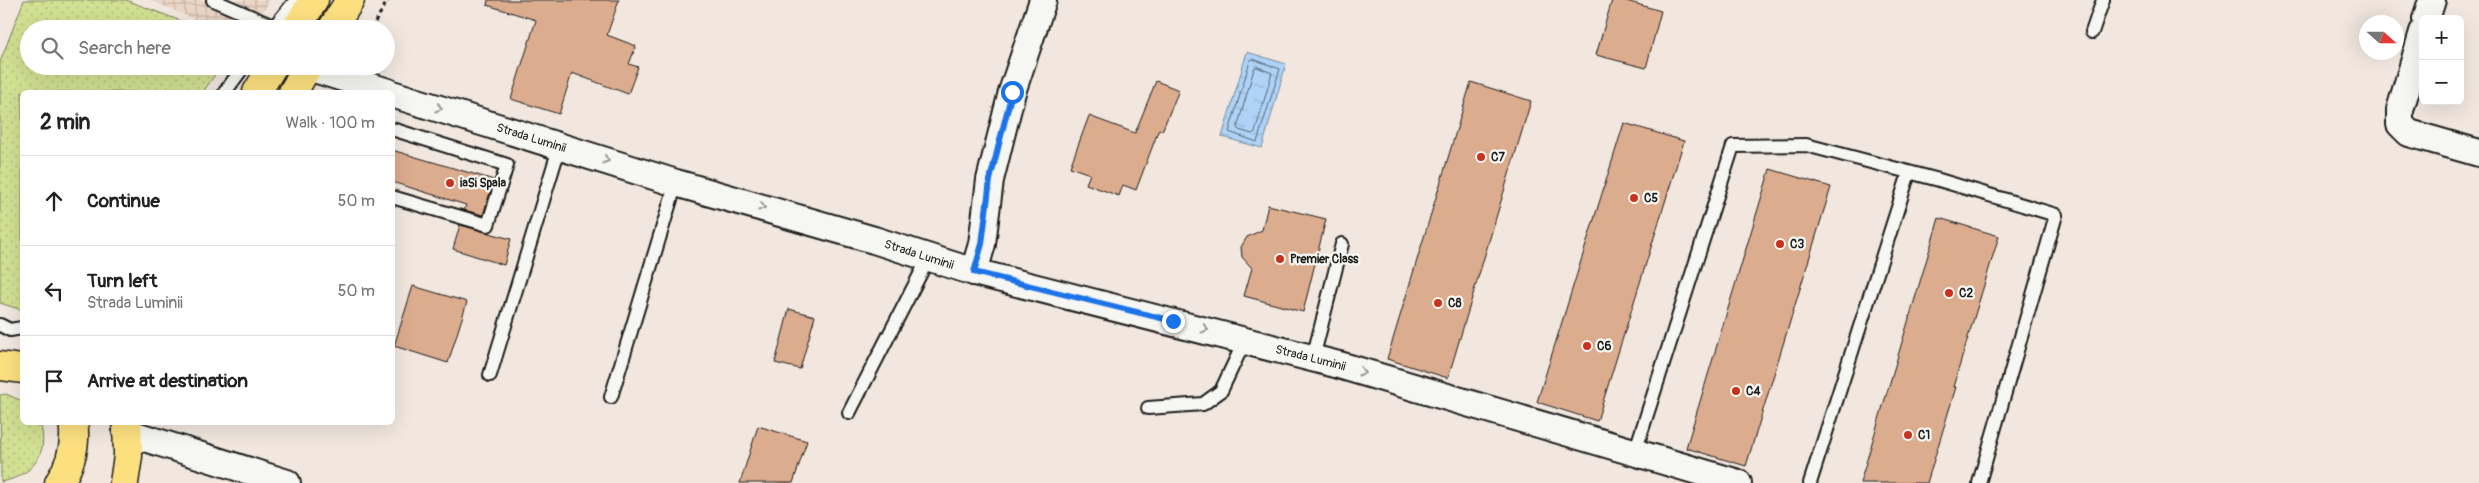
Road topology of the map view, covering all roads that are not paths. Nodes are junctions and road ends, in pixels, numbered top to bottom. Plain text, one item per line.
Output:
1 (213, 0) edge
2 (296, 0) edge
3 (314, 0) edge
4 (350, 0) edge
5 (1043, 0) edge
6 (2103, 0) edge
7 (2432, 0) edge
8 (2427, 15) edge
9 (261, 20) edge
10 (285, 20) edge
11 (290, 20) edge
12 (338, 20) edge
13 (2092, 32) dead end
14 (2419, 46) edge
15 (237, 75) edge
16 (267, 75) edge
17 (303, 75) edge
18 (334, 75) edge
19 (226, 90) edge
20 (257, 90) edge
21 (294, 90) edge
22 (376, 90) edge
23 (395, 96) edge
24 (395, 130) edge
25 (560, 145) junction
26 (2479, 153) edge
27 (1908, 173) junction
28 (676, 182) junction
29 (395, 198) edge
30 (1342, 244) dead end
31 (929, 257) junction
32 (974, 272) junction
33 (0, 325) edge
34 (20, 328) edge
35 (1245, 340) junction
36 (1314, 358) junction
37 (0, 366) edge
38 (20, 369) edge
39 (490, 375) dead end
40 (611, 396) dead end
41 (1148, 408) dead end
42 (849, 413) dead end
43 (77, 426) edge
44 (126, 427) edge
45 (1635, 452) junction
46 (60, 483) edge
47 (124, 483) edge
48 (287, 483) edge
49 (1738, 483) edge
50 (1810, 483) edge
51 (1979, 483) edge

1 - 9 lane
2 - 10 lane
3 - 11 highway
4 - 12 highway
5 - 32 street
6 - 13 lane
7 - 8 street
14 - 26 street
15 - 19 lane
16 - 20 highway
17 - 21 highway
18 - 22 street, Strada Luminii
23 -> 25 street, Strada Luminii
24 - 29 lane
25 -> 28 street, Strada Luminii
25 - 39 lane
27 - 45 lane
27 - 50 lane
27 - 51 lane
28 -> 31 street, Strada Luminii
28 - 40 lane
30 - 36 lane
31 - 32 street, Strada Luminii
31 - 42 lane
32 -> 35 street, Strada Luminii
33 - 34 lane
35 - 36 street, Strada Luminii
35 - 41 lane
36 -> 45 street, Strada Luminii
37 - 38 highway
43 - 46 highway
44 - 47 highway
44 - 48 street
45 - 49 street, Strada Luminii

